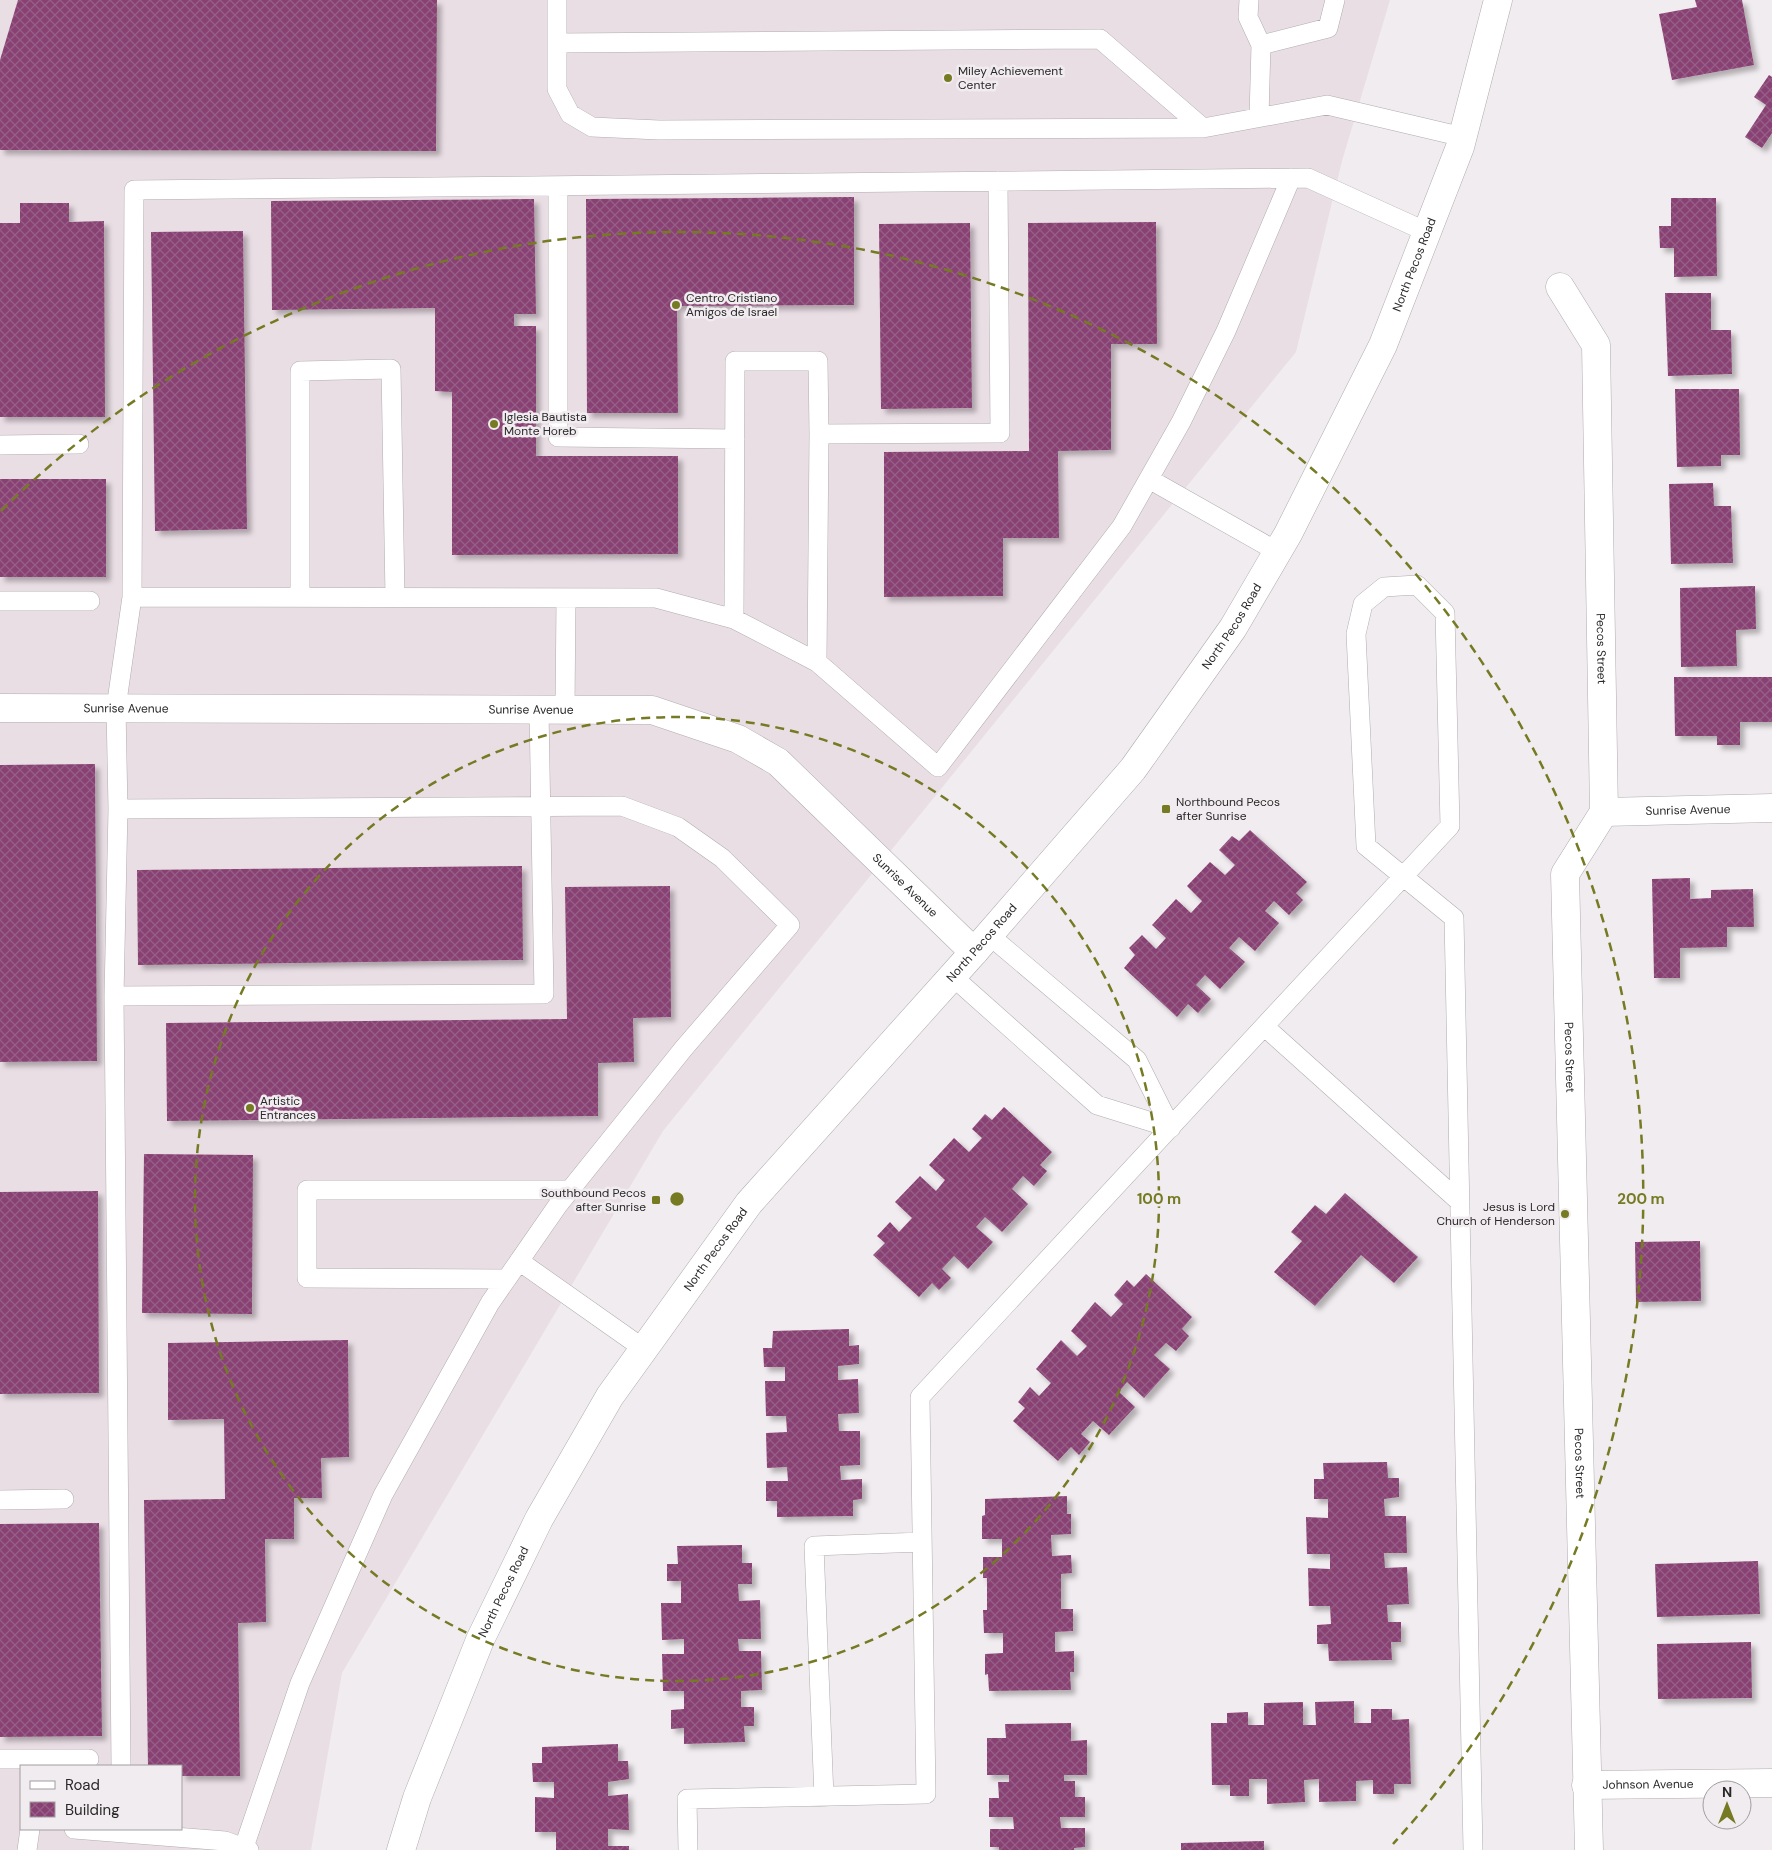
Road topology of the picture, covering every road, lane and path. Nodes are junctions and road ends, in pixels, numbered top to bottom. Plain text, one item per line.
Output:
1 (557, 0) edge
2 (1248, 0) edge
3 (1335, 0) edge
4 (1498, 0) edge
5 (557, 43) junction
6 (1261, 45) junction
7 (1259, 118) junction
8 (1203, 128) junction
9 (1463, 137) junction
10 (1291, 178) junction
11 (998, 181) junction
12 (558, 186) junction
13 (1427, 232) junction
14 (1560, 286) dead end
15 (819, 434) junction
16 (735, 439) junction
17 (80, 444) dead end
18 (0, 445) edge
19 (1149, 479) junction
20 (1278, 552) junction
21 (132, 597) junction
22 (300, 597) junction
23 (394, 597) junction
24 (566, 598) junction
25 (0, 601) edge
26 (90, 601) dead end
27 (734, 619) junction
28 (817, 662) junction
29 (0, 708) edge
30 (116, 708) junction
31 (538, 710) junction
32 (566, 710) junction
33 (541, 807) junction
34 (1772, 808) edge
35 (118, 809) junction
36 (1604, 812) junction
37 (1404, 877) junction
38 (981, 943) junction
39 (952, 976) junction
40 (114, 996) junction
41 (1265, 1027) junction
42 (1171, 1128) junction
43 (570, 1190) junction
44 (1460, 1202) junction
45 (519, 1262) junction
46 (506, 1279) junction
47 (644, 1349) junction
48 (64, 1498) dead end
49 (0, 1500) edge
50 (922, 1542) junction
51 (0, 1759) edge
52 (89, 1759) dead end
53 (121, 1765) edge
54 (1772, 1783) edge
55 (1586, 1785) junction
56 (824, 1797) junction
57 (30, 1830) edge
58 (98, 1830) edge
59 (122, 1831) edge
60 (245, 1849) edge
61 (28, 1850) edge
62 (401, 1850) edge
63 (688, 1850) edge
64 (1473, 1850) edge
65 (1589, 1850) edge

1 - 5 lane
2 - 6 lane
3 - 6 lane
4 - 9 street, North Pecos Road
5 - 8 lane
5 - 8 lane
6 - 7 lane
7 - 8 lane
7 - 9 lane
9 - 13 street, North Pecos Road
10 - 11 lane
10 - 13 lane
10 - 19 lane
11 - 12 lane
11 - 15 lane
12 - 16 lane
12 - 21 lane
13 - 20 street, North Pecos Road
14 - 36 street, Pecos Street
15 - 16 lane
15 - 28 lane
16 - 27 lane
17 - 18 lane
19 - 20 lane
19 - 28 lane
20 - 38 street, North Pecos Road
21 - 22 lane
21 - 30 lane
22 - 23 lane
22 - 23 lane
23 - 24 lane
24 - 27 lane
24 - 32 lane
25 - 26 lane
27 - 28 lane
29 - 30 street, Sunrise Avenue
30 - 31 street, Sunrise Avenue
30 - 35 lane
31 - 32 street, Sunrise Avenue
31 - 33 lane
32 - 38 street, Sunrise Avenue
33 - 35 lane
33 - 40 lane
33 - 43 lane
34 - 36 street, Sunrise Avenue
35 - 40 lane
36 - 55 street, Pecos Street
37 - 37 lane
37 - 41 lane
37 - 44 lane
38 - 39 street, North Pecos Road
38 - 42 lane
39 - 42 lane
39 - 47 street, North Pecos Road
40 - 53 lane
41 - 42 lane
41 - 44 lane
42 - 50 lane
43 - 45 lane
43 - 46 lane
44 - 64 lane
45 - 46 lane
45 - 47 lane
46 - 60 lane
47 - 62 street, North Pecos Road
48 - 49 lane
50 - 56 lane
50 - 56 lane
51 - 52 lane
54 - 55 street, Johnson Avenue
55 - 65 street, Pecos Street
56 - 63 lane
57 - 61 lane
58 - 59 lane
59 - 60 lane

